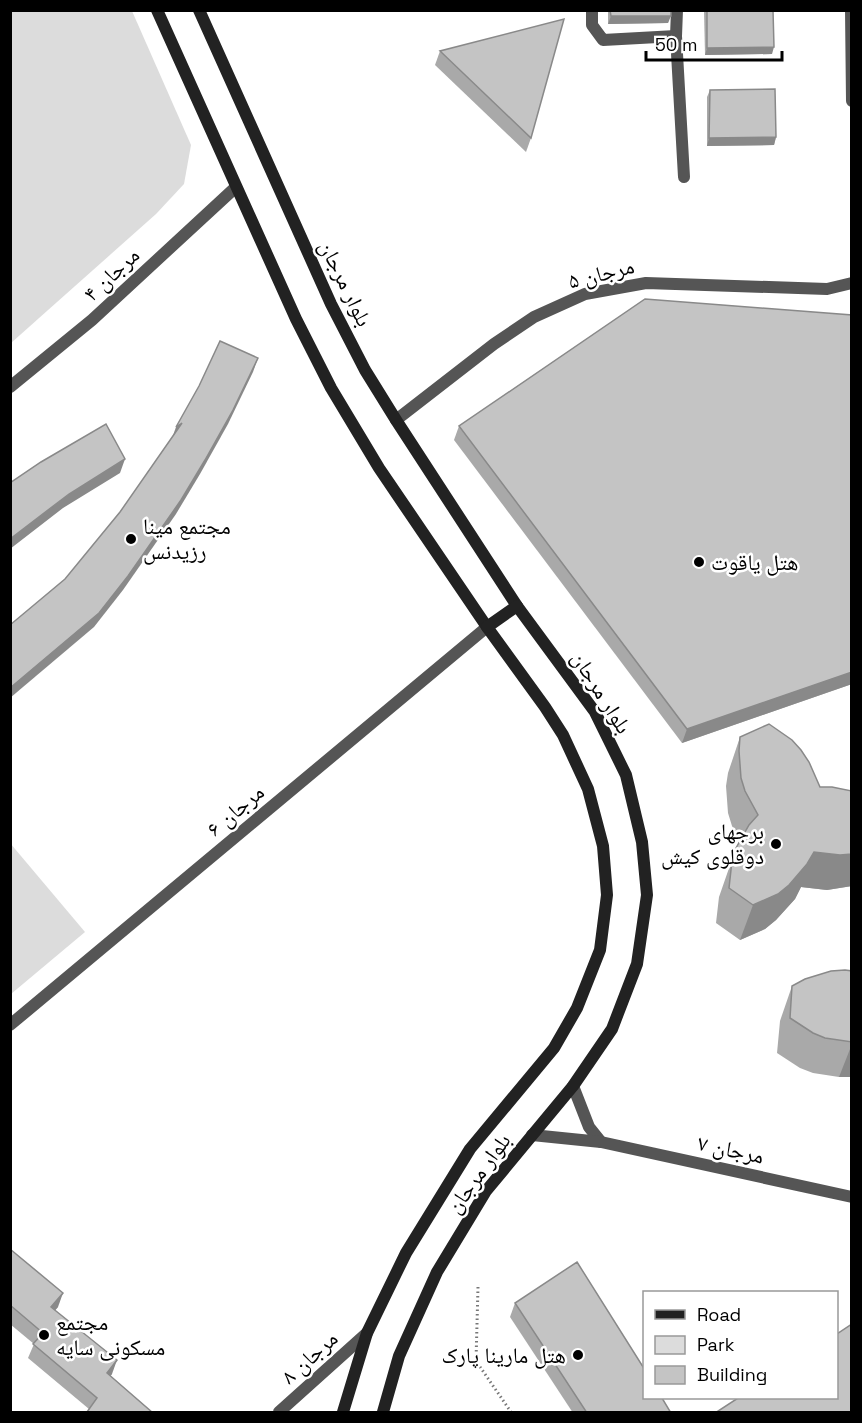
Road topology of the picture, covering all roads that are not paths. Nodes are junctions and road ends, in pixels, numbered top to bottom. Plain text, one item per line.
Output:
1 (157, 10) edge
2 (199, 10) edge
3 (592, 10) edge
4 (677, 10) edge
5 (851, 10) edge
6 (676, 36) junction
7 (852, 101) edge
8 (684, 177) dead end
9 (236, 188) junction
10 (852, 283) edge
11 (10, 387) edge
12 (396, 420) junction
13 (518, 606) junction
14 (487, 627) junction
15 (10, 1025) edge
16 (573, 1086) junction
17 (532, 1135) junction
18 (601, 1142) junction
19 (852, 1197) edge
20 (367, 1333) junction
21 (279, 1413) edge
22 (343, 1413) edge
23 (383, 1413) edge

1 - 9 main road, بلوار مرجان
2 - 12 main road, بلوار مرجان
3 - 6 street
4 - 6 street
5 - 7 street
6 - 8 street
9 - 11 street, مرجان ۴
9 - 14 main road, بلوار مرجان
10 - 12 street, مرجان ۵
12 - 13 main road, بلوار مرجان
13 - 14 main road
13 - 16 main road, بلوار مرجان
14 - 15 street, مرجان ۶
14 - 20 main road, بلوار مرجان
16 - 17 main road, بلوار مرجان
16 - 18 street
17 - 18 street, مرجان ۷
17 - 23 main road, بلوار مرجان
18 - 19 street, مرجان ۷
20 - 21 street, مرجان ۸
20 - 22 main road, بلوار مرجان

